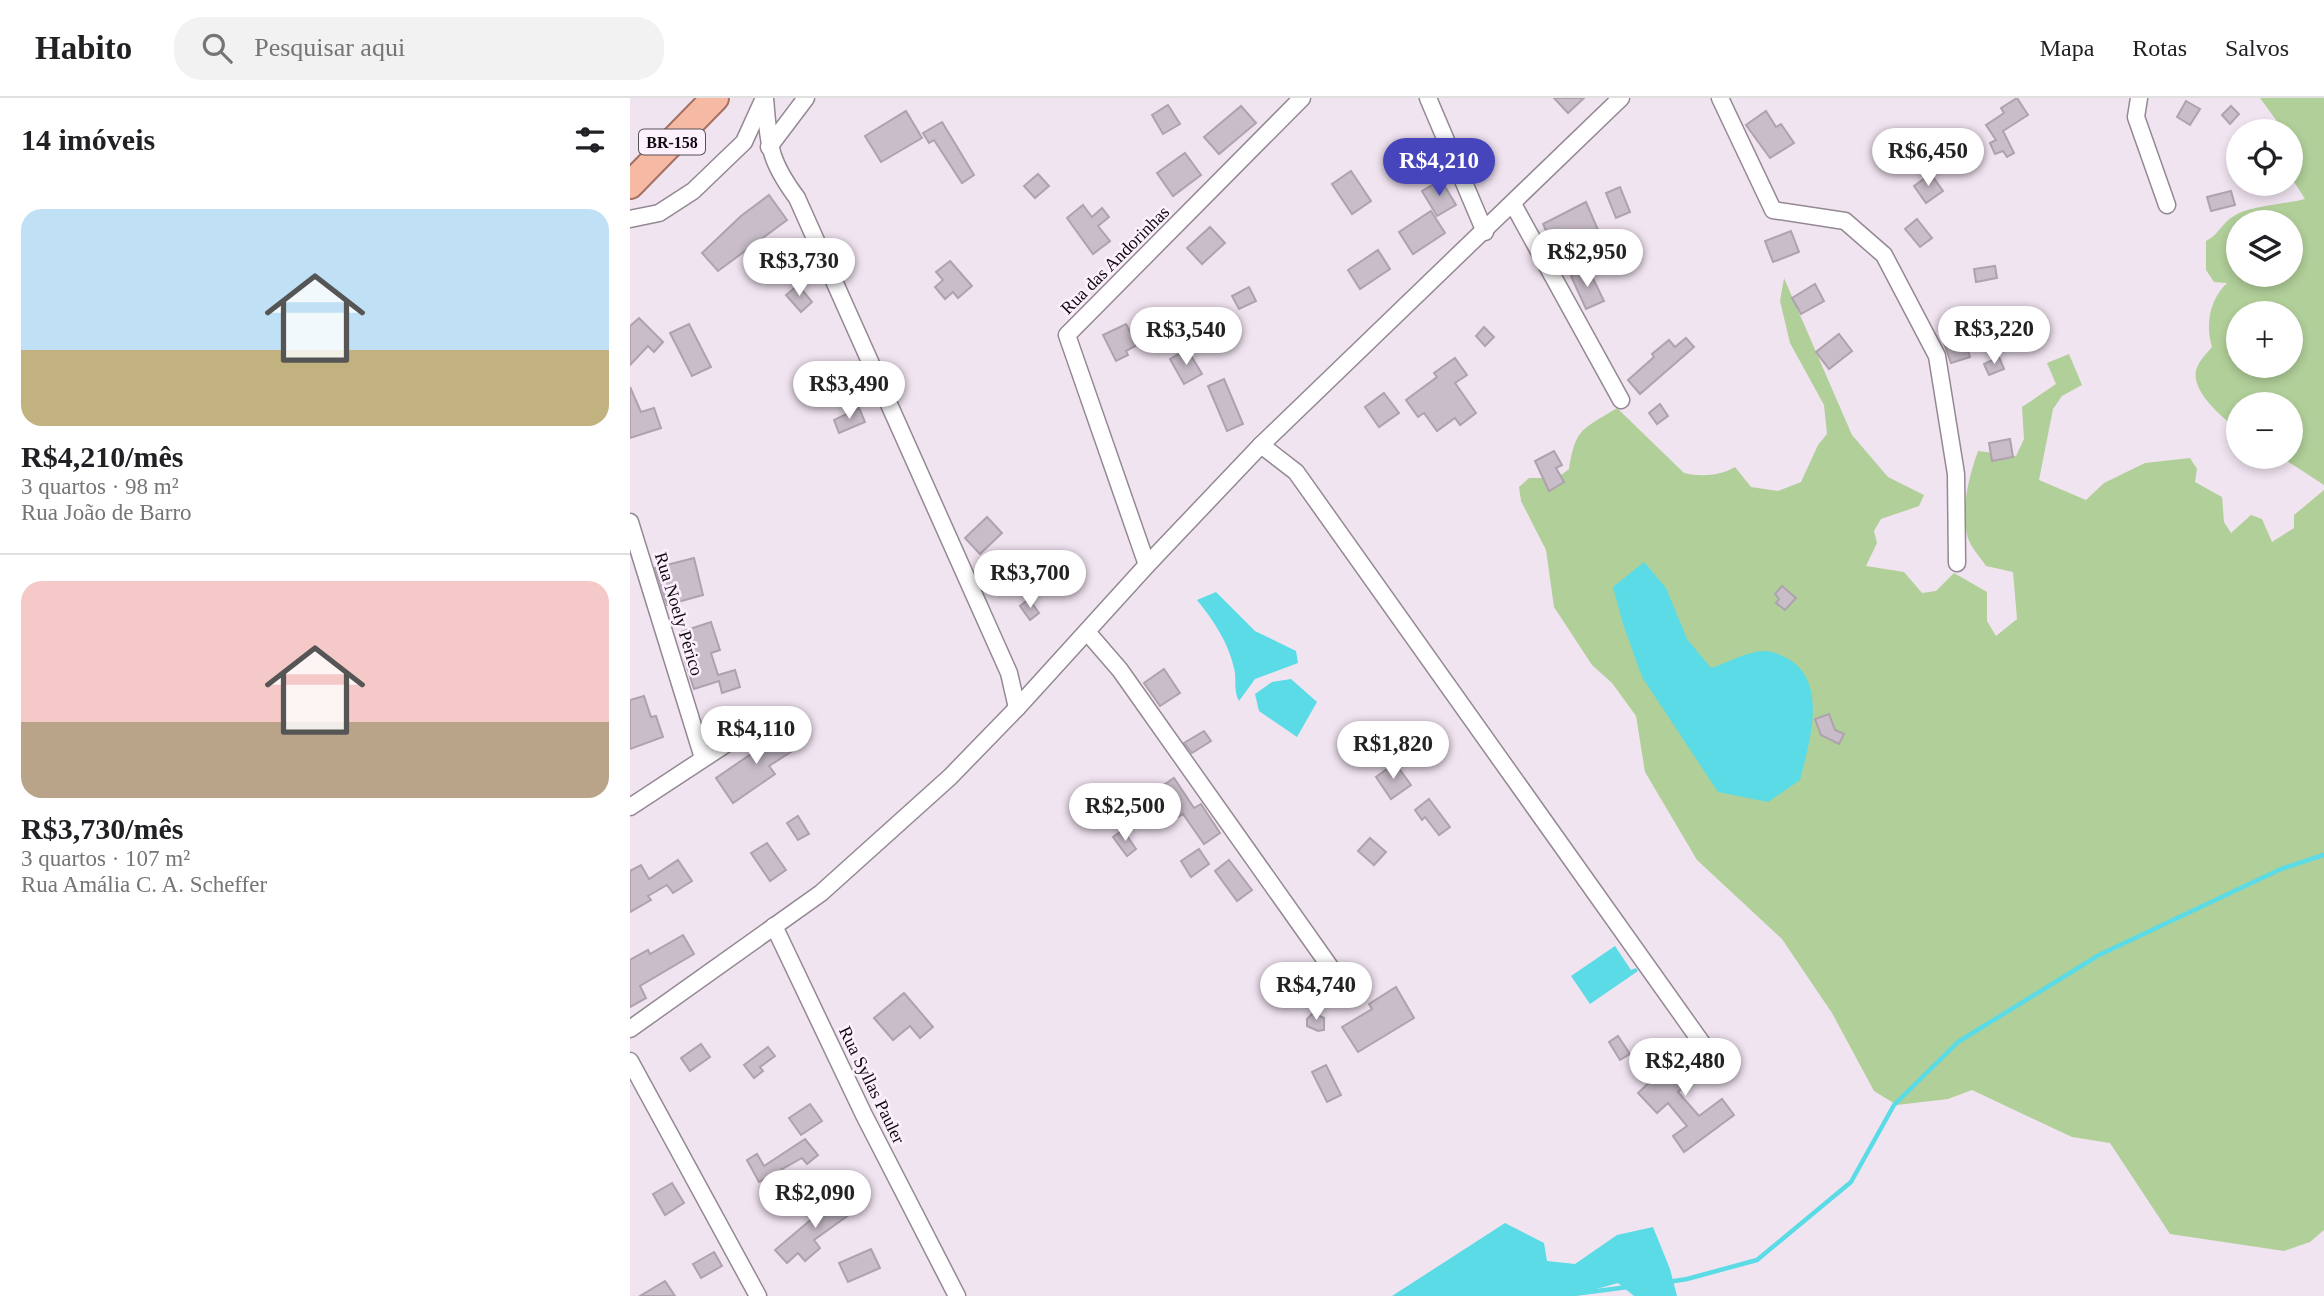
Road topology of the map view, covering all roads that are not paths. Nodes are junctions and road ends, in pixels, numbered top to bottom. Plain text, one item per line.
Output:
1 (715, 98) edge
2 (765, 98) edge
3 (806, 98) edge
4 (1302, 98) edge
5 (1428, 98) edge
6 (1621, 98) edge
7 (1720, 98) edge
8 (2139, 98) edge
9 (769, 147) junction
10 (630, 185) edge
11 (1513, 204) junction
12 (2167, 205) dead end
13 (630, 219) edge
14 (1485, 232) junction
15 (1621, 400) dead end
16 (1261, 445) junction
17 (630, 522) edge
18 (1956, 563) dead end
19 (1147, 565) junction
20 (1088, 633) junction
21 (1017, 708) junction
22 (755, 725) dead end
23 (703, 758) junction
24 (630, 807) edge
25 (774, 926) junction
26 (1333, 971) dead end
27 (630, 1029) edge
28 (1709, 1053) dead end
29 (630, 1061) edge
30 (758, 1296) edge
31 (957, 1296) edge

1 - 10 highway, BR-158
2 - 9 street
2 - 13 street
3 - 9 street
4 - 19 street, Rua das Andorinhas
5 - 14 street
6 - 11 street
7 - 18 street
8 - 12 street
9 - 21 street
11 - 14 street
11 - 15 street
14 - 16 street
16 - 19 street
16 - 28 street
17 - 23 street, Rua Noely Périco
19 - 20 street
20 - 21 street
20 - 26 street
21 - 25 street
22 - 23 street
23 - 24 street
25 - 27 street
25 - 31 street, Rua Syllas Pauler
29 - 30 street

